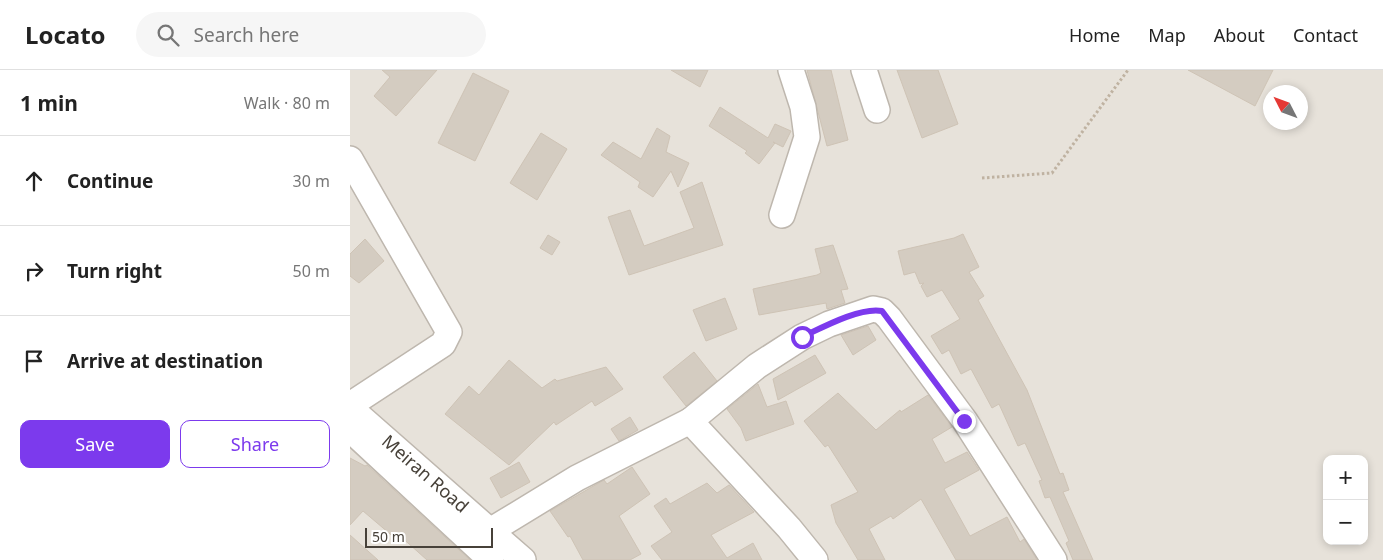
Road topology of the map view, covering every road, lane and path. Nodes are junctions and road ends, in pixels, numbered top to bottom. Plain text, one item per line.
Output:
1 (791, 70) edge
2 (864, 70) edge
3 (1128, 70) edge
4 (877, 110) dead end
5 (350, 159) edge
6 (982, 178) dead end
7 (782, 215) dead end
8 (350, 406) edge
9 (690, 421) junction
10 (350, 430) edge
11 (490, 531) junction
12 (491, 560) edge
13 (523, 560) edge
14 (815, 560) edge
15 (1054, 560) edge

1 - 7 street
2 - 4 street
3 - 6 path
5 - 8 street
8 - 11 street, Meiran Road
9 - 11 street
9 - 14 street
9 - 15 street
10 - 12 street, Meiran Road
11 - 13 street, Meiran Road

